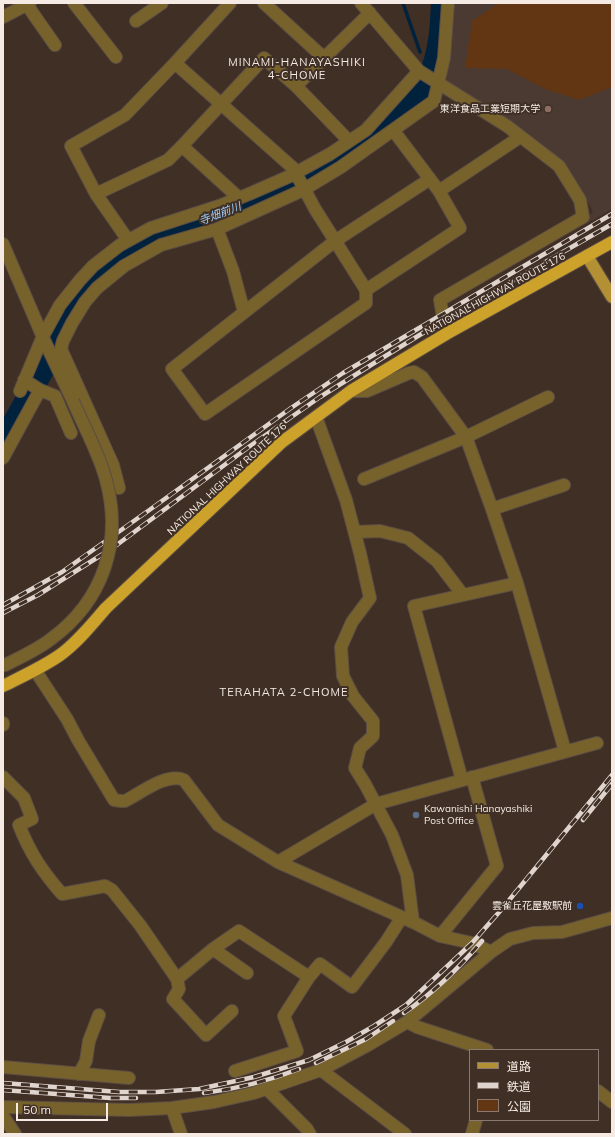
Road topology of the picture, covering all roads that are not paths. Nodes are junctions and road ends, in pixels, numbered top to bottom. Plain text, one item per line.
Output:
1 (74, 3) edge
2 (162, 3) edge
3 (230, 3) edge
4 (264, 3) edge
5 (361, 3) edge
6 (448, 3) edge
7 (28, 4) edge
8 (370, 14) junction
9 (3, 17) edge
10 (136, 21) dead end
11 (55, 45) dead end
12 (114, 49) dead end
13 (324, 58) junction
14 (175, 63) junction
15 (428, 77) junction
16 (296, 86) junction
17 (221, 104) junction
18 (393, 130) junction
19 (520, 136) junction
20 (349, 141) junction
21 (182, 146) junction
22 (295, 173) junction
23 (430, 179) junction
24 (304, 189) junction
25 (439, 191) junction
26 (96, 194) junction
27 (239, 198) junction
28 (217, 228) junction
29 (128, 240) junction
30 (335, 241) junction
31 (612, 242) edge
32 (3, 244) edge
33 (587, 256) junction
34 (366, 290) junction
35 (612, 297) edge
36 (244, 312) junction
37 (446, 334) junction
38 (44, 339) junction
39 (40, 390) junction
40 (351, 391) junction
41 (548, 397) dead end
42 (316, 417) junction
43 (71, 433) dead end
44 (466, 437) junction
45 (3, 458) edge
46 (364, 479) dead end
47 (564, 485) dead end
48 (119, 488) dead end
49 (492, 509) junction
50 (355, 532) junction
51 (517, 583) junction
52 (463, 595) junction
53 (3, 666) edge
54 (35, 670) junction
55 (3, 686) edge
56 (597, 743) dead end
57 (565, 751) junction
58 (3, 777) edge
59 (467, 779) junction
60 (376, 804) junction
61 (278, 862) junction
62 (612, 918) edge
63 (408, 919) junction
64 (440, 936) junction
65 (213, 948) junction
66 (491, 952) junction
67 (247, 973) dead end
68 (309, 977) junction
69 (177, 980) junction
70 (232, 1011) dead end
71 (99, 1015) dead end
72 (407, 1022) junction
73 (484, 1049) edge
74 (3, 1067) edge
75 (321, 1070) junction
76 (235, 1071) dead end
77 (79, 1074) junction
78 (129, 1078) dead end
79 (266, 1088) junction
80 (599, 1092) edge
81 (612, 1102) edge
82 (3, 1107) edge
83 (172, 1108) junction
84 (3, 1116) edge
85 (476, 1121) edge
86 (15, 1134) edge
87 (181, 1134) edge
88 (310, 1134) edge
89 (405, 1134) edge
90 (472, 1134) edge

1 - 12 street
2 - 10 street
3 - 14 street
4 - 13 street
5 - 8 street
6 - 15 street
7 - 9 street
7 - 11 street
8 - 13 street
8 - 15 street
13 - 16 street
14 - 17 street
14 - 26 street
15 - 18 street
15 - 19 street
15 - 20 street
16 - 17 street
16 - 20 street
17 - 21 street
17 - 22 street
18 - 23 street
18 - 24 street
19 - 25 street
19 - 37 street
20 - 22 street
21 - 26 street
21 - 27 street
22 - 24 street
22 - 27 street
23 - 25 street
23 - 30 street
24 - 28 street
24 - 30 street
25 - 34 street
26 - 29 street
27 - 29 street
28 - 36 street
28 - 48 street
29 - 38 street
30 - 34 street
30 - 36 street
31 - 33 highway, NATIONAL HIGHWAY ROUTE 176
32 - 38 street
33 - 35 main road
33 - 37 highway, NATIONAL HIGHWAY ROUTE 176
34 - 36 street
37 - 40 highway, NATIONAL HIGHWAY ROUTE 176
38 - 39 street
38 - 53 street, bridge
39 - 43 street
39 - 45 street
40 - 42 highway, NATIONAL HIGHWAY ROUTE 176
40 - 44 street
41 - 44 street
42 - 50 street
42 - 54 highway, NATIONAL HIGHWAY ROUTE 176
44 - 46 street
44 - 49 street
47 - 49 street
49 - 51 street
50 - 52 street
50 - 60 street
51 - 52 street
51 - 57 street
52 - 59 street
54 - 55 highway, NATIONAL HIGHWAY ROUTE 176
54 - 61 street
56 - 57 street
57 - 59 street
58 - 69 street
59 - 60 street
59 - 64 street
60 - 61 street
60 - 63 street
61 - 63 street
62 - 66 street
63 - 64 street
63 - 68 street
64 - 66 street
65 - 67 street
65 - 68 street
65 - 69 street
66 - 72 street
68 - 76 street
69 - 70 street
71 - 77 street
72 - 73 street
72 - 75 street
74 - 77 street
75 - 79 street
75 - 89 street
77 - 78 street
79 - 83 street
79 - 88 street
80 - 81 street
82 - 83 street
83 - 87 street
84 - 86 street
85 - 90 street

